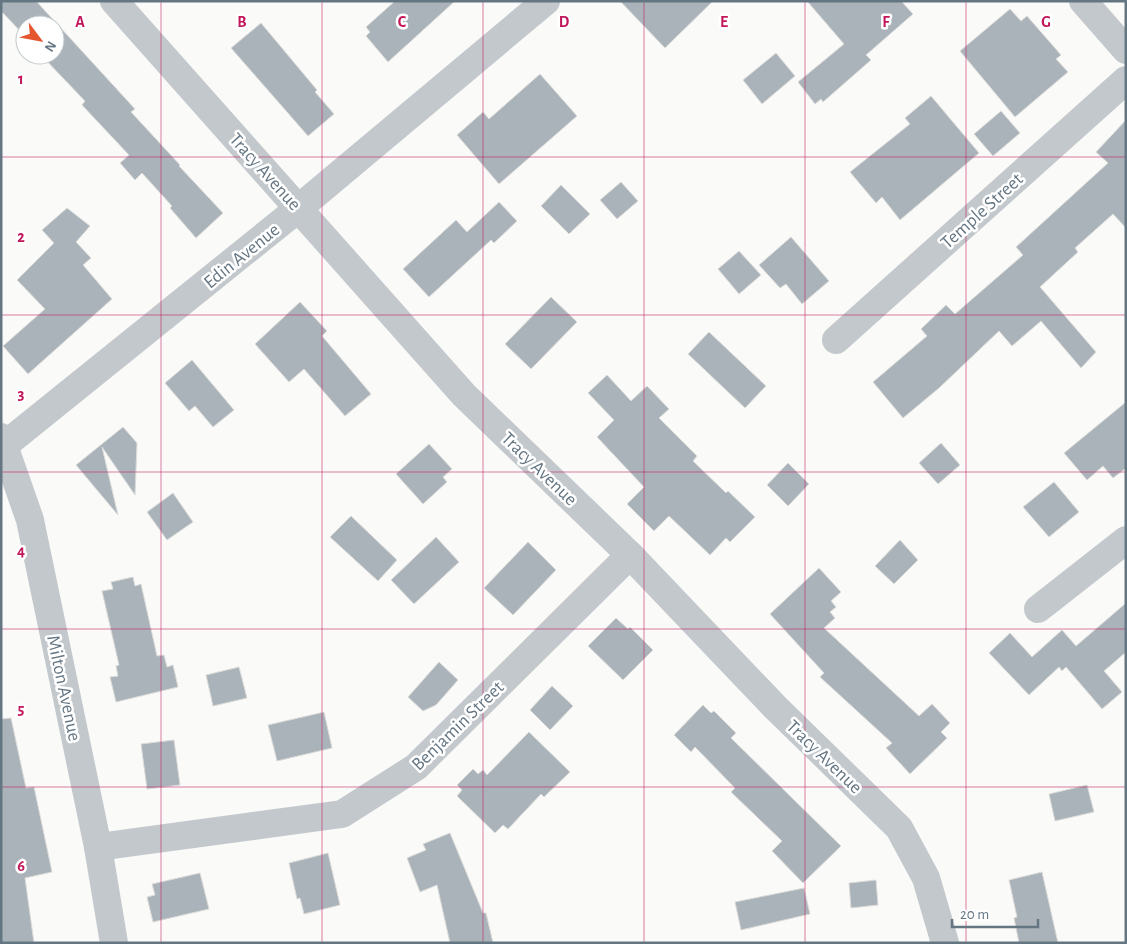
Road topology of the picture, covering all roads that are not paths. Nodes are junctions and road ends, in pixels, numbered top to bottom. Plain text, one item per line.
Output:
1 (114, 1) edge
2 (546, 1) edge
3 (1083, 1) edge
4 (1126, 50) edge
5 (1126, 80) edge
6 (299, 208) junction
7 (836, 340) dead end
8 (3, 444) edge
9 (1126, 540) edge
10 (630, 555) junction
11 (1038, 608) dead end
12 (98, 847) junction
13 (114, 943) edge
14 (945, 943) edge

1 - 6 street, Tracy Avenue
2 - 6 street, Edin Avenue
3 - 4 street
5 - 7 street, Temple Street
6 - 8 street, Edin Avenue
6 - 10 street, Tracy Avenue
8 - 12 street, Milton Avenue
9 - 11 street
10 - 12 street, Benjamin Street
10 - 14 street, Tracy Avenue
12 - 13 street, Milton Avenue

